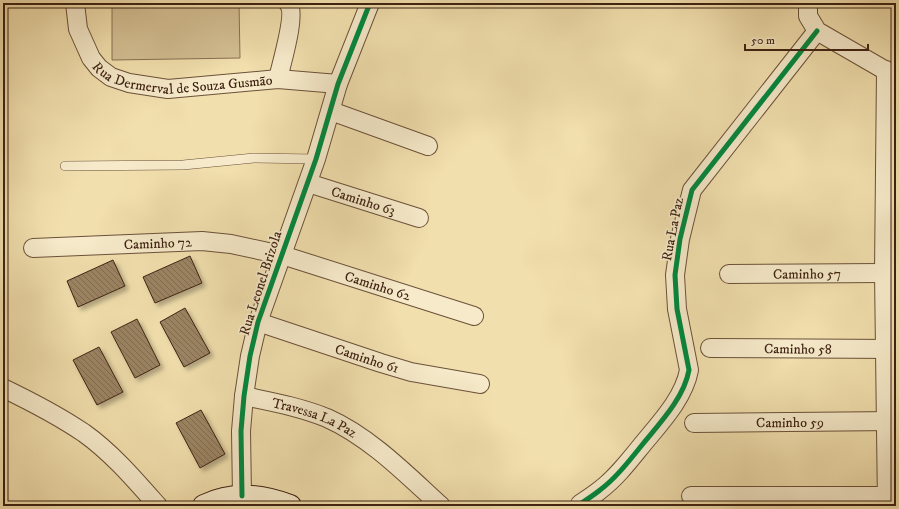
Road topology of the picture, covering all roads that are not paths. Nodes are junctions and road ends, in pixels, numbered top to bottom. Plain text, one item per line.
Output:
1 (75, 3) edge
2 (288, 3) edge
3 (370, 3) edge
4 (808, 3) edge
5 (817, 30) junction
6 (891, 73) edge
7 (278, 79) junction
8 (338, 84) junction
9 (331, 110) junction
10 (428, 146) dead end
11 (316, 159) junction
12 (65, 166) dead end
13 (308, 183) junction
14 (419, 218) dead end
15 (33, 248) dead end
16 (282, 255) junction
17 (888, 259) edge
18 (729, 274) dead end
19 (474, 316) dead end
20 (258, 322) junction
21 (710, 348) dead end
22 (891, 349) edge
23 (480, 384) dead end
24 (3, 388) edge
25 (244, 396) junction
26 (891, 421) edge
27 (694, 422) dead end
28 (242, 496) junction
29 (691, 496) dead end
30 (890, 499) edge
31 (580, 504) dead end
32 (158, 506) edge
33 (204, 506) edge
34 (290, 506) edge
35 (441, 506) edge

1 - 7 street, Rua Dermerval de Souza Gusmão
2 - 7 street
3 - 8 street, Rua Leonel Brizola
4 - 5 street
5 - 6 street
5 - 31 street, Rua La Paz
6 - 17 street
7 - 8 street, Rua Dermerval de Souza Gusmão
8 - 9 street, Rua Leonel Brizola
9 - 10 street
9 - 11 street, Rua Leonel Brizola
11 - 12 lane
11 - 13 street, Rua Leonel Brizola
13 - 14 street, Caminho 63
13 - 16 street, Rua Leonel Brizola
15 - 16 street, Caminho 72
16 - 19 street, Caminho 62
16 - 20 street, Rua Leonel Brizola
17 - 18 street, Caminho 57
17 - 22 street
20 - 23 street, Caminho 61
20 - 25 street, Rua Leonel Brizola
21 - 22 street, Caminho 58
22 - 26 street
24 - 32 street
25 - 28 street, Rua Leonel Brizola
25 - 35 street, Travessa La Paz
26 - 27 street, Caminho 59
26 - 30 street
28 - 33 street
28 - 34 street
29 - 30 street

